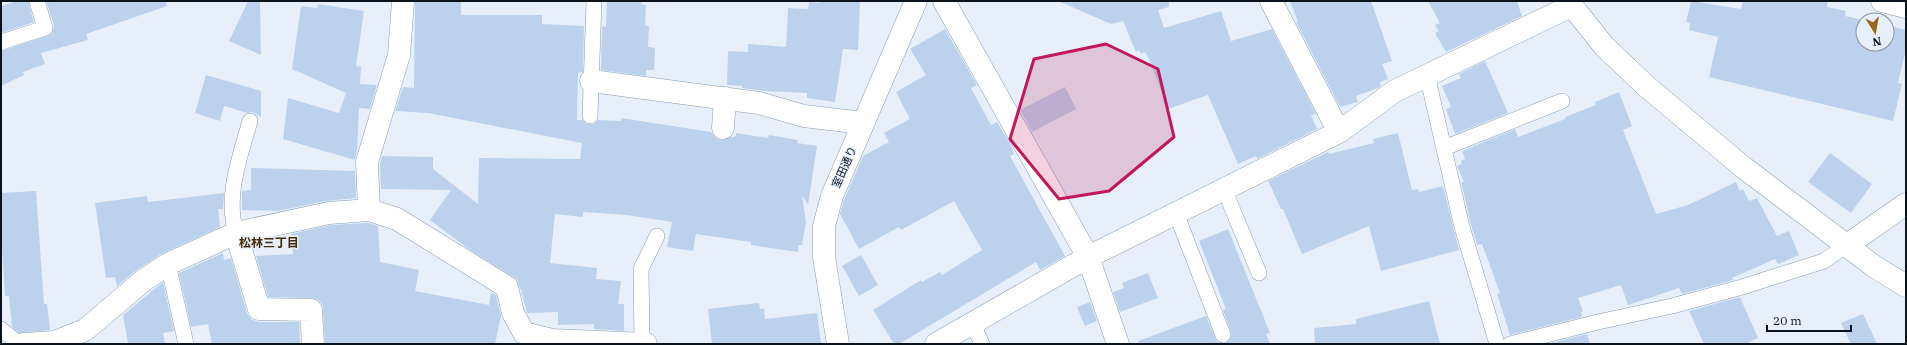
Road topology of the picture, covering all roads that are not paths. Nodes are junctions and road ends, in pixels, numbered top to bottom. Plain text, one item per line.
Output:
1 (37, 1) edge
2 (403, 1) edge
3 (594, 1) edge
4 (916, 1) edge
5 (944, 1) edge
6 (1271, 1) edge
7 (1882, 1) edge
8 (1570, 4) edge
9 (1906, 7) edge
10 (1, 42) edge
11 (1427, 75) junction
12 (591, 82) junction
13 (725, 98) junction
14 (1562, 101) dead end
15 (590, 116) dead end
16 (250, 120) dead end
17 (863, 123) junction
18 (723, 128) dead end
19 (1339, 132) junction
20 (1444, 148) junction
21 (1224, 189) junction
22 (1906, 204) edge
23 (369, 210) junction
24 (1176, 213) junction
25 (236, 233) junction
26 (657, 236) dead end
27 (1847, 245) junction
28 (1088, 257) junction
29 (168, 264) junction
30 (1259, 273) dead end
31 (1906, 286) edge
32 (973, 324) junction
33 (1, 329) edge
34 (1223, 335) dead end
35 (644, 343) edge
36 (19, 344) edge
37 (24, 344) edge
38 (186, 344) edge
39 (313, 344) edge
40 (838, 344) edge
41 (936, 344) edge
42 (982, 344) edge
43 (1118, 344) edge
44 (1497, 344) edge
45 (1510, 344) edge

1 - 10 lane
2 - 23 street
3 - 12 lane
4 - 17 street, 室田通り
5 - 28 street
6 - 19 street
7 - 9 street
8 - 11 street
8 - 27 street
11 - 19 street
11 - 20 lane
12 - 13 street
12 - 15 lane
13 - 17 street
13 - 18 street
14 - 20 lane
16 - 25 lane
17 - 40 street, 室田通り
19 - 21 street
20 - 44 lane
21 - 24 street
21 - 30 lane
22 - 27 street
23 - 25 street
23 - 35 street
24 - 28 street
24 - 34 lane
25 - 29 street
25 - 39 street
26 - 35 lane
27 - 31 street
27 - 45 lane
28 - 32 street
28 - 43 street
29 - 37 street
29 - 38 lane
32 - 41 street
32 - 42 lane
33 - 36 lane

